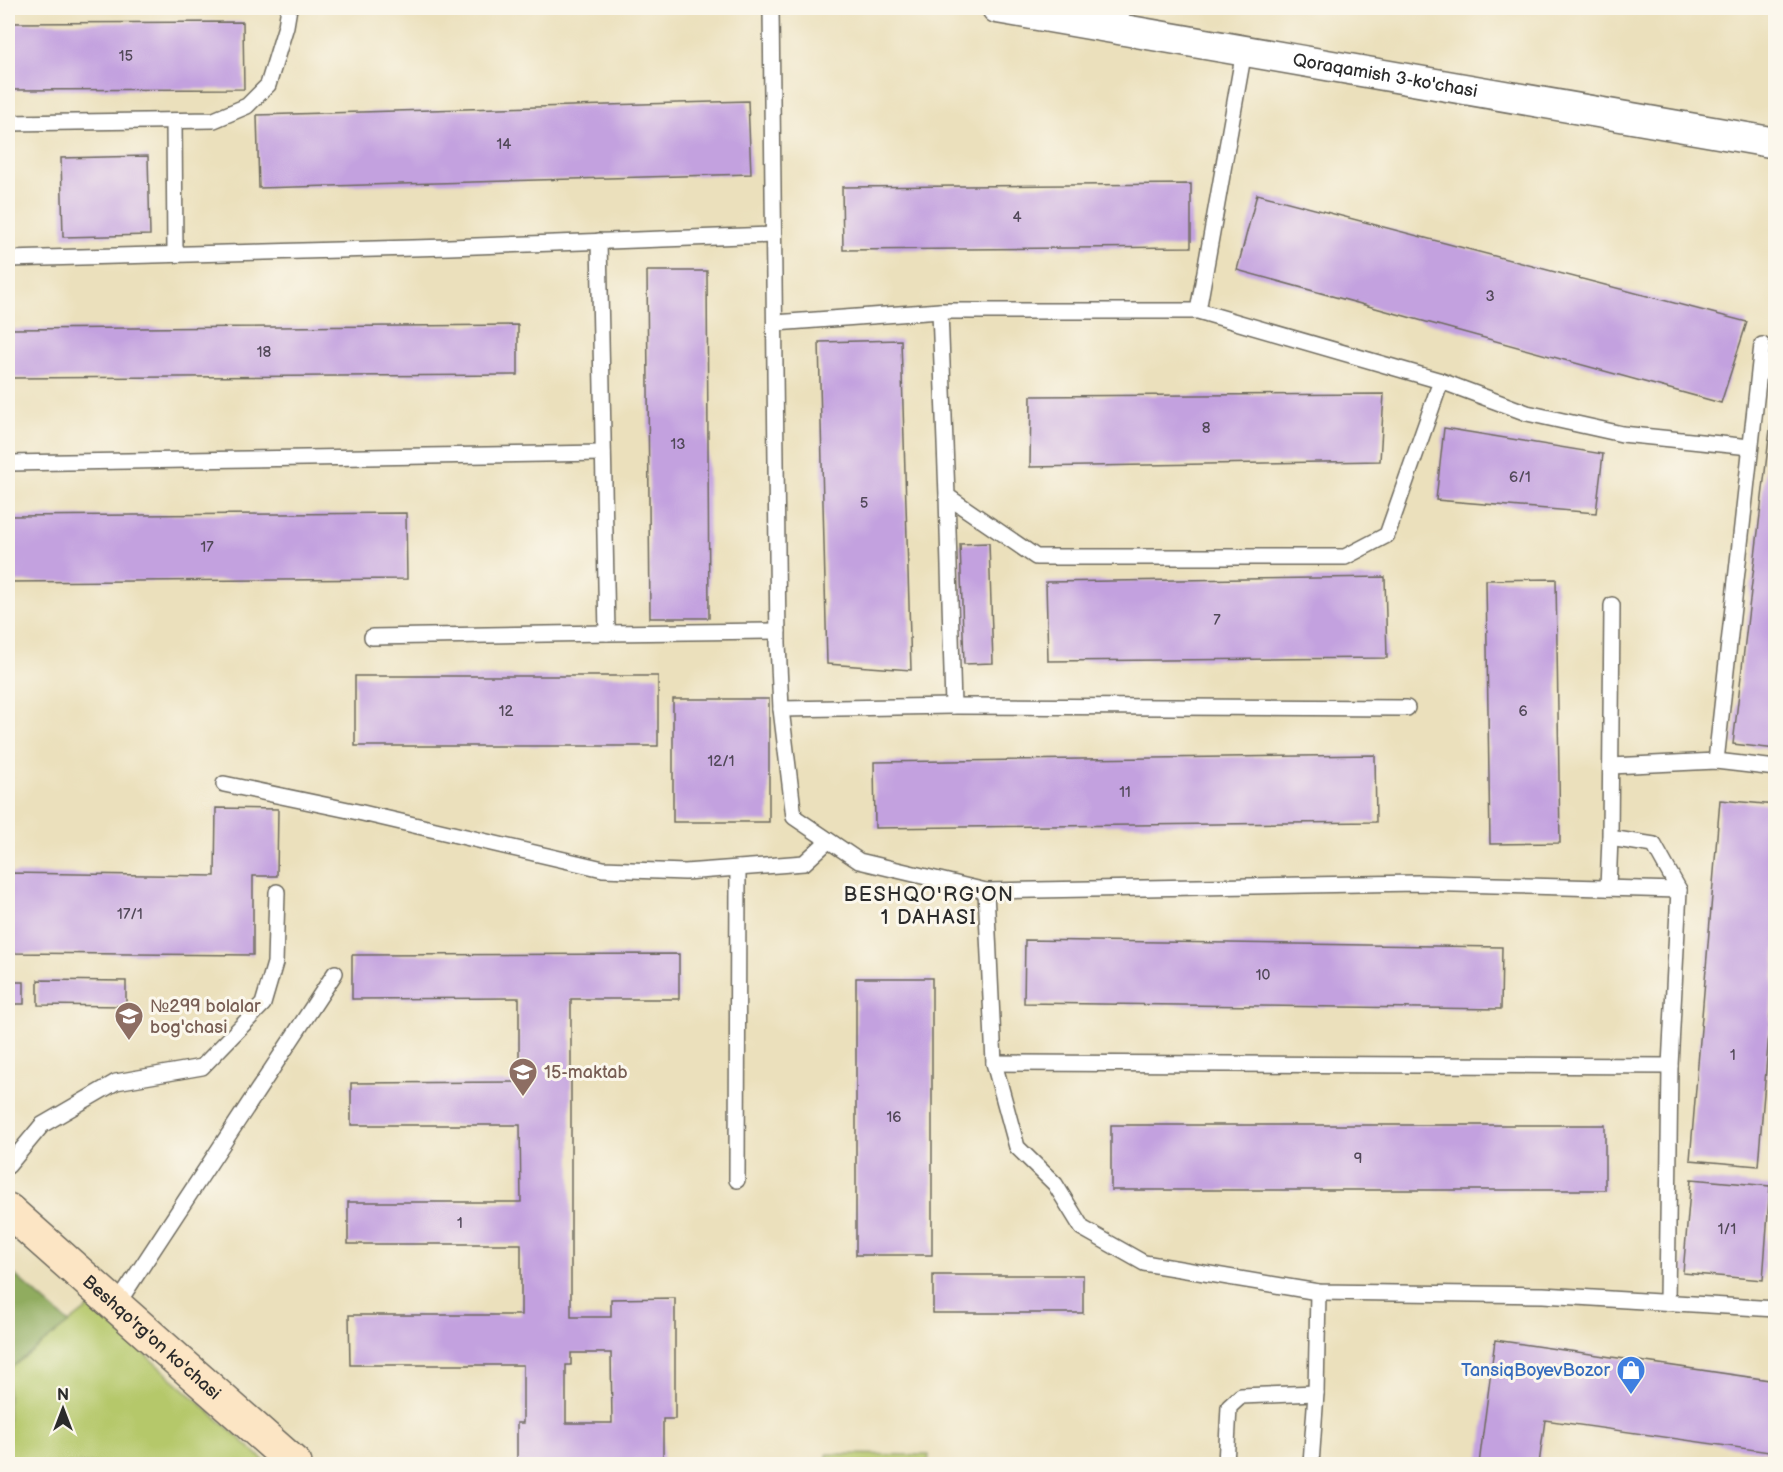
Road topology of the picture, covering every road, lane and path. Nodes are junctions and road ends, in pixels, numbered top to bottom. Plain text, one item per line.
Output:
1 (289, 8) edge
2 (771, 8) edge
3 (997, 8) edge
4 (1121, 18) edge
5 (1244, 51) junction
6 (174, 121) junction
7 (8, 123) edge
8 (1776, 143) edge
9 (773, 235) junction
10 (599, 241) junction
11 (175, 254) junction
12 (8, 259) edge
13 (940, 310) junction
14 (1198, 310) junction
15 (775, 323) junction
16 (1762, 345) dead end
17 (1441, 381) junction
18 (1750, 447) junction
19 (603, 453) junction
20 (8, 462) edge
21 (947, 496) junction
22 (1612, 605) dead end
23 (778, 631) junction
24 (607, 633) junction
25 (372, 637) dead end
26 (952, 706) junction
27 (781, 708) junction
28 (1407, 708) dead end
29 (1716, 761) junction
30 (1611, 766) junction
31 (1776, 768) edge
32 (224, 784) dead end
33 (1610, 838) junction
34 (828, 841) junction
35 (738, 868) junction
36 (1608, 888) junction
37 (1679, 890) junction
38 (986, 891) junction
39 (276, 892) dead end
40 (335, 973) dead end
41 (994, 1063) junction
42 (1670, 1066) junction
43 (8, 1166) edge
44 (737, 1180) dead end
45 (8, 1210) edge
46 (1318, 1292) junction
47 (1667, 1302) junction
48 (116, 1306) junction
49 (1776, 1309) edge
50 (1316, 1394) junction
51 (295, 1464) edge
52 (1226, 1464) edge
53 (1311, 1464) edge

1 - 6 lane
2 - 9 lane
3 - 4 street, Qoraqamish 3-ko'chasi
4 - 5 street, Qoraqamish 3-ko'chasi
5 - 8 street, Qoraqamish 3-ko'chasi
5 - 14 lane
6 - 7 lane
6 - 11 lane
9 - 10 lane
9 - 15 lane
10 - 11 lane
10 - 19 lane
11 - 12 lane
13 - 14 lane
13 - 15 lane
13 - 21 lane
14 - 17 lane
15 - 23 lane
16 - 18 lane
17 - 18 lane
17 - 21 lane
18 - 29 lane
19 - 20 lane
19 - 24 lane
21 - 26 lane
22 - 30 lane
23 - 24 lane
23 - 27 lane
24 - 25 lane
26 - 27 lane
26 - 28 lane
27 - 34 lane
29 - 30 lane
29 - 31 lane
30 - 33 lane
32 - 35 lane
33 - 36 lane
33 - 37 lane
34 - 35 lane
34 - 38 lane
35 - 44 lane
36 - 37 lane
36 - 38 lane
37 - 42 lane
38 - 41 lane
39 - 43 lane
40 - 48 lane
41 - 42 lane
41 - 46 lane
42 - 47 lane
45 - 48 main road, Beshqo'rg'on ko'chasi
46 - 47 lane
46 - 50 lane
47 - 49 lane
48 - 51 main road, Beshqo'rg'on ko'chasi
50 - 52 lane
50 - 53 lane

